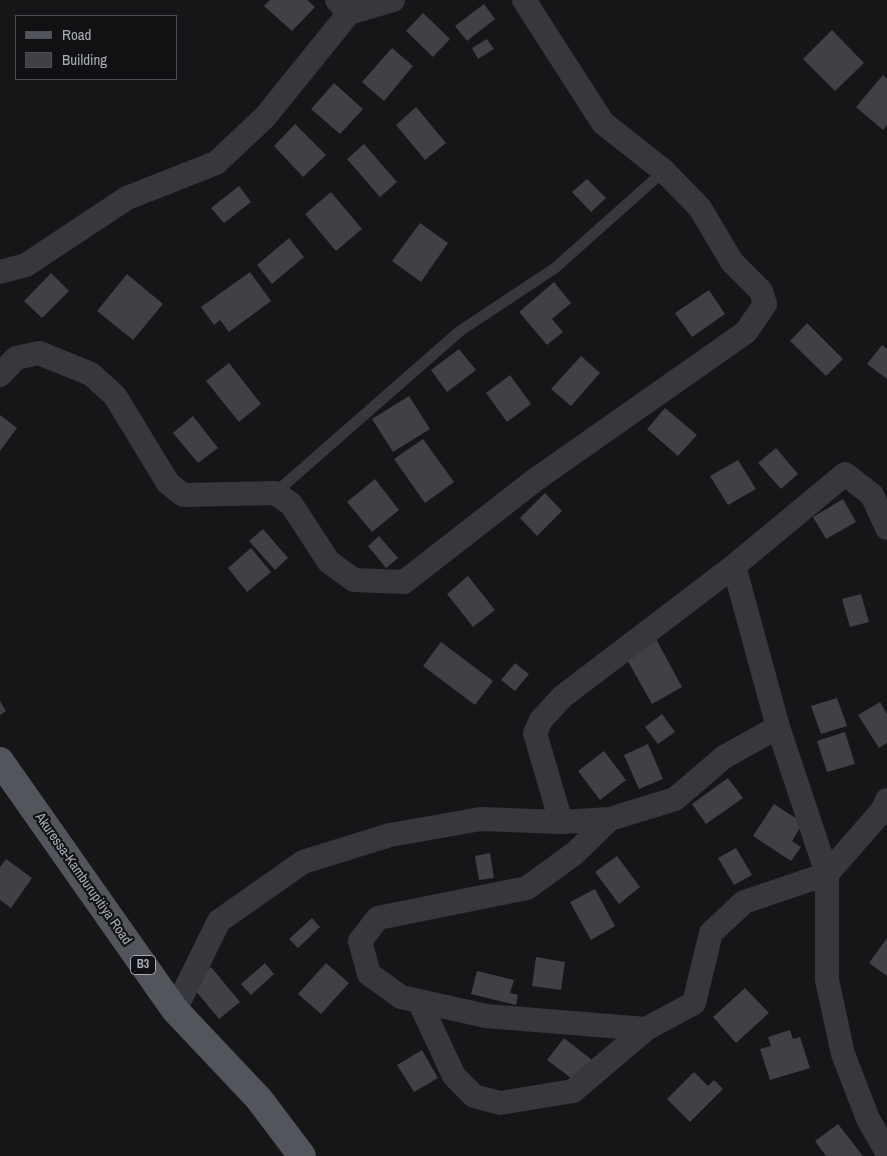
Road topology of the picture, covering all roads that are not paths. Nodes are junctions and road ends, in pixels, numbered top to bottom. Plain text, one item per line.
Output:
1 (393, 0) edge
2 (524, 0) edge
3 (343, 6) edge
4 (664, 171) junction
5 (0, 272) edge
6 (0, 375) edge
7 (275, 492) junction
8 (887, 528) edge
9 (734, 566) junction
10 (778, 727) junction
11 (0, 761) edge
12 (887, 800) edge
13 (610, 819) junction
14 (561, 822) junction
15 (827, 874) junction
16 (419, 1001) junction
17 (174, 1010) junction
18 (646, 1029) junction
19 (887, 1152) edge
20 (302, 1156) edge

1 - 3 street
2 - 4 street
3 - 5 street
4 - 7 lane
4 - 7 street
6 - 7 street
8 - 9 street
9 - 10 street
9 - 14 street
10 - 13 street
10 - 15 street
11 - 17 main road, Akuressa-Kamburupitiya Road / B3
12 - 15 street
13 - 14 street
13 - 16 street
14 - 17 street
15 - 18 street
15 - 19 street
16 - 18 street
16 - 18 street
17 - 20 main road, Akuressa-Kamburupitiya Road / B3

